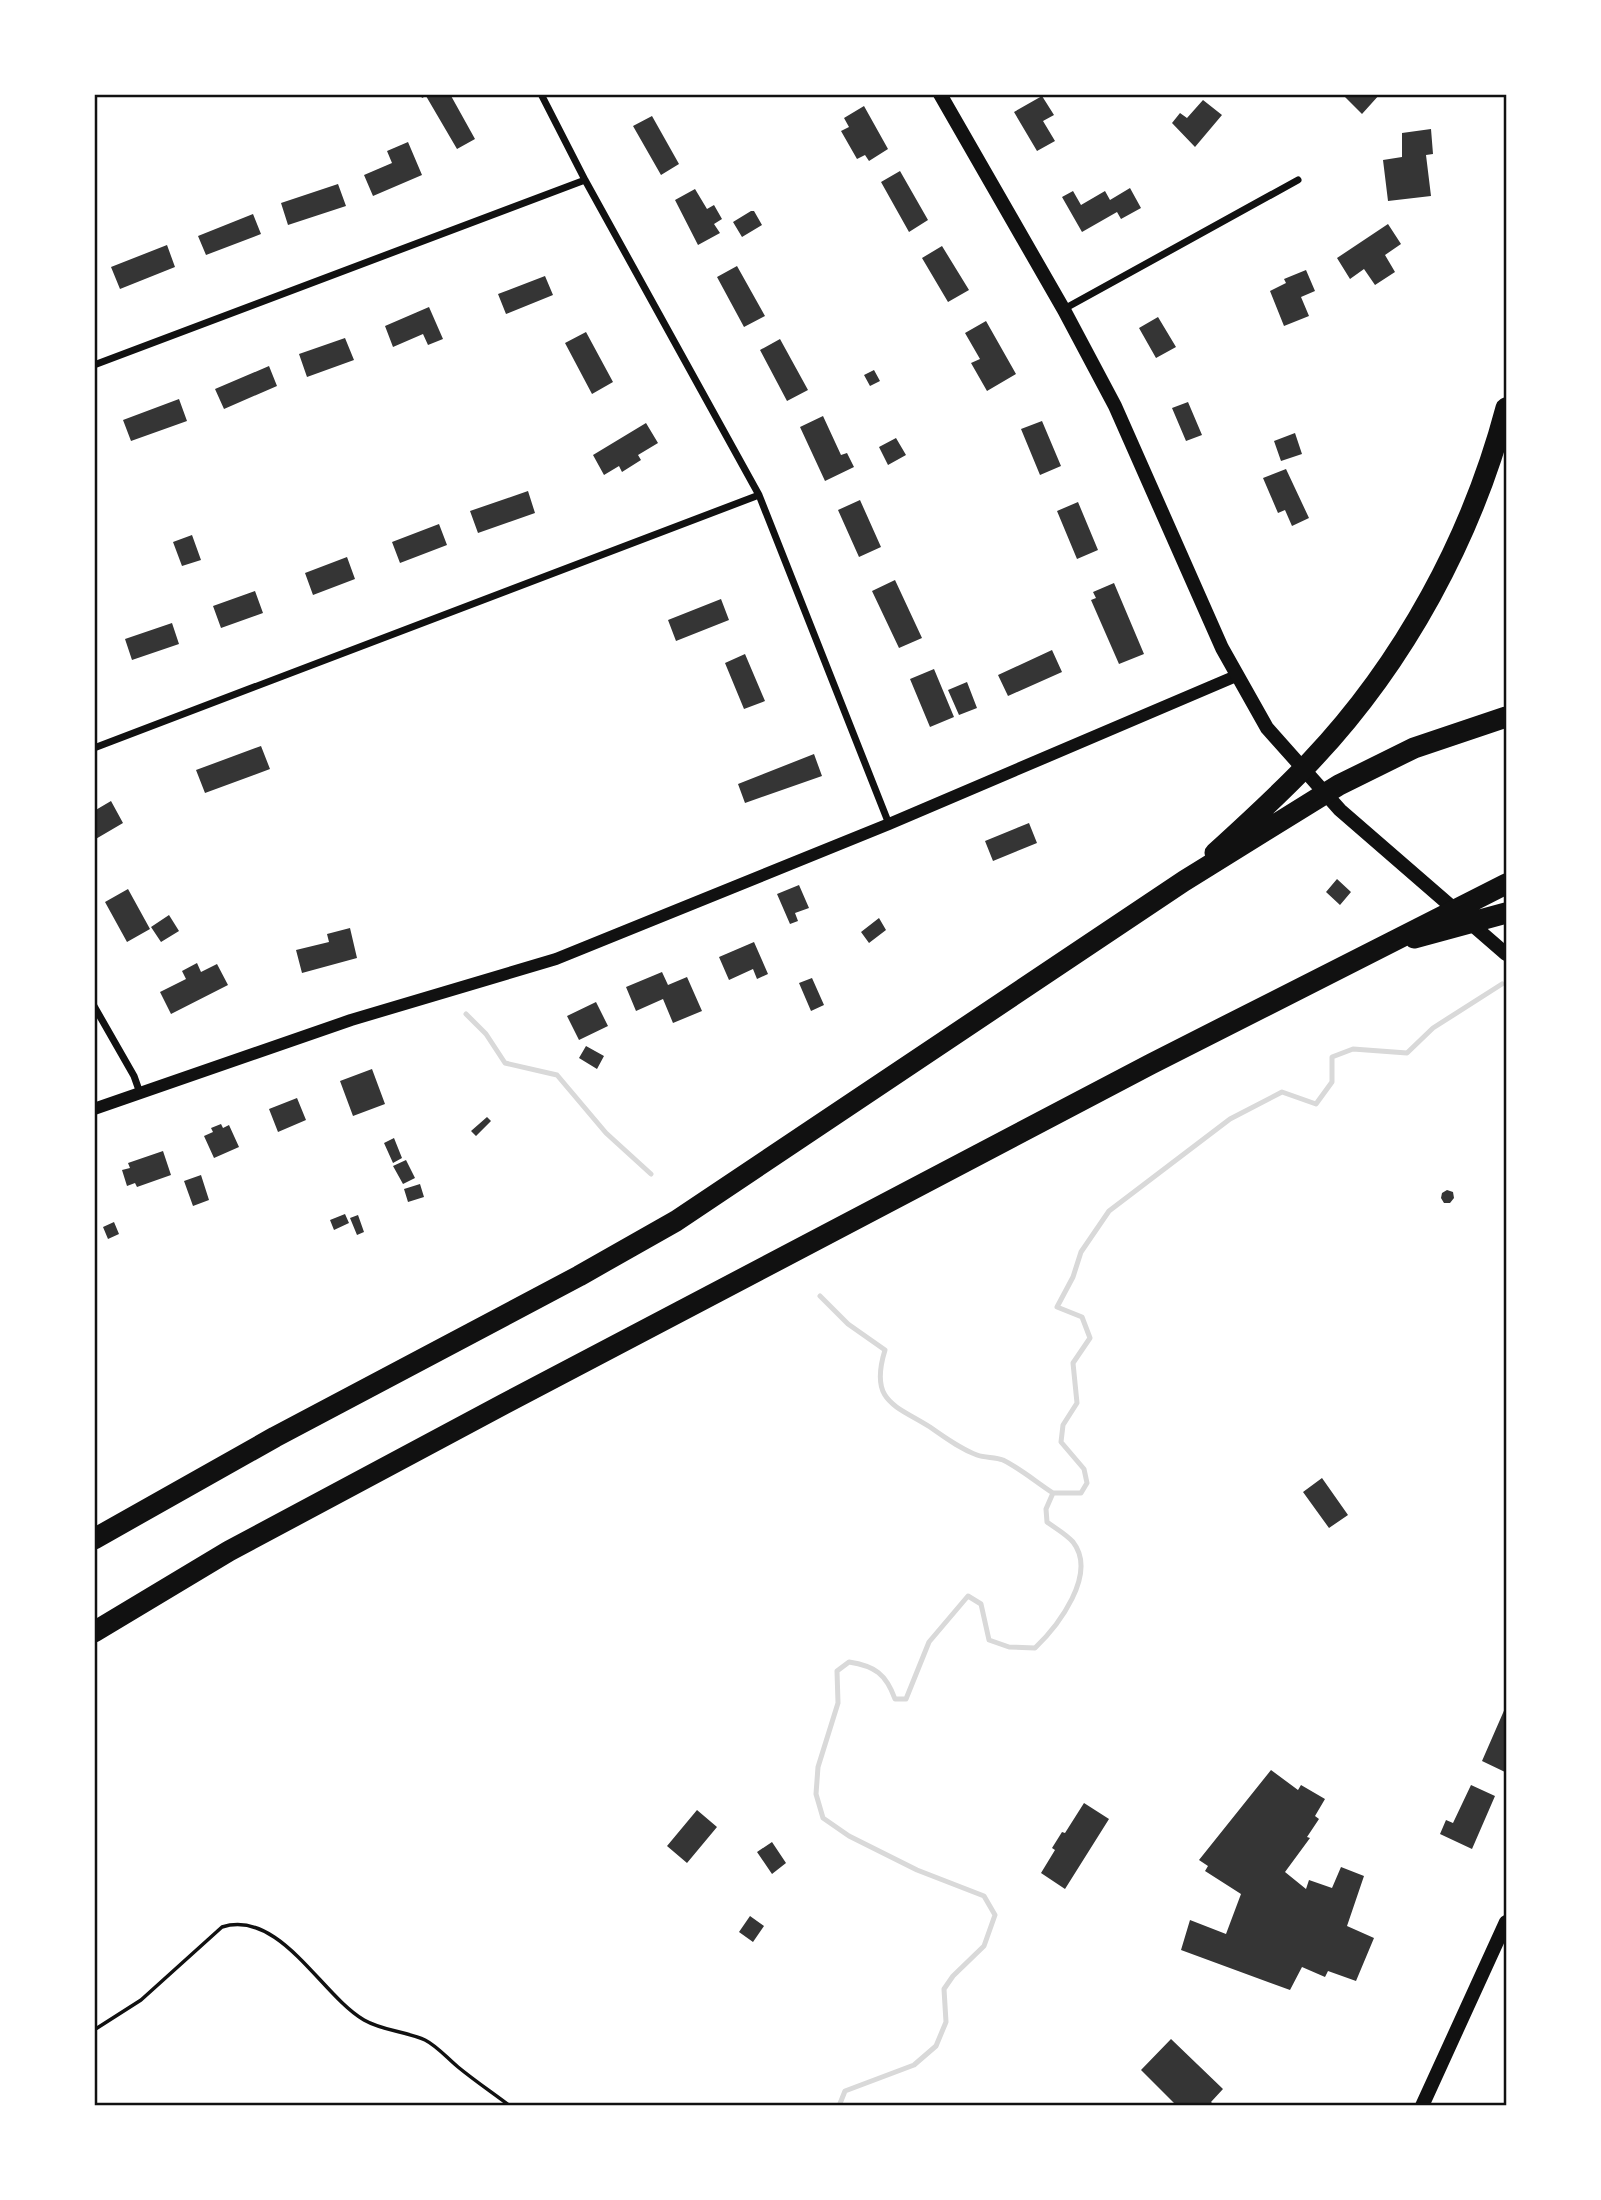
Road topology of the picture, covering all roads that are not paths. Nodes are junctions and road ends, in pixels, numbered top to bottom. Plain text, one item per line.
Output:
1 (541, 94) edge
2 (940, 94) edge
3 (584, 180) junction
4 (1298, 180) dead end
5 (1064, 310) junction
6 (94, 365) edge
7 (1507, 408) edge
8 (759, 495) junction
9 (1236, 676) junction
10 (1507, 717) edge
11 (94, 748) edge
12 (889, 824) junction
13 (1185, 881) junction
14 (1507, 884) edge
15 (1500, 915) edge
16 (1439, 926) junction
17 (1507, 954) edge
18 (94, 1006) edge
19 (140, 1094) junction
20 (94, 1109) edge
21 (94, 1539) edge
22 (94, 1632) edge
23 (1507, 1922) edge
24 (1422, 2105) edge

1 - 3 street
2 - 5 main road
3 - 6 street
3 - 8 street
4 - 5 street
5 - 9 main road
7 - 13 highway
8 - 11 street
8 - 12 street
9 - 12 street
9 - 17 main road
10 - 13 highway
12 - 19 street
13 - 21 highway
14 - 16 highway
15 - 16 highway
16 - 22 highway
18 - 19 street
19 - 20 street
23 - 24 main road

